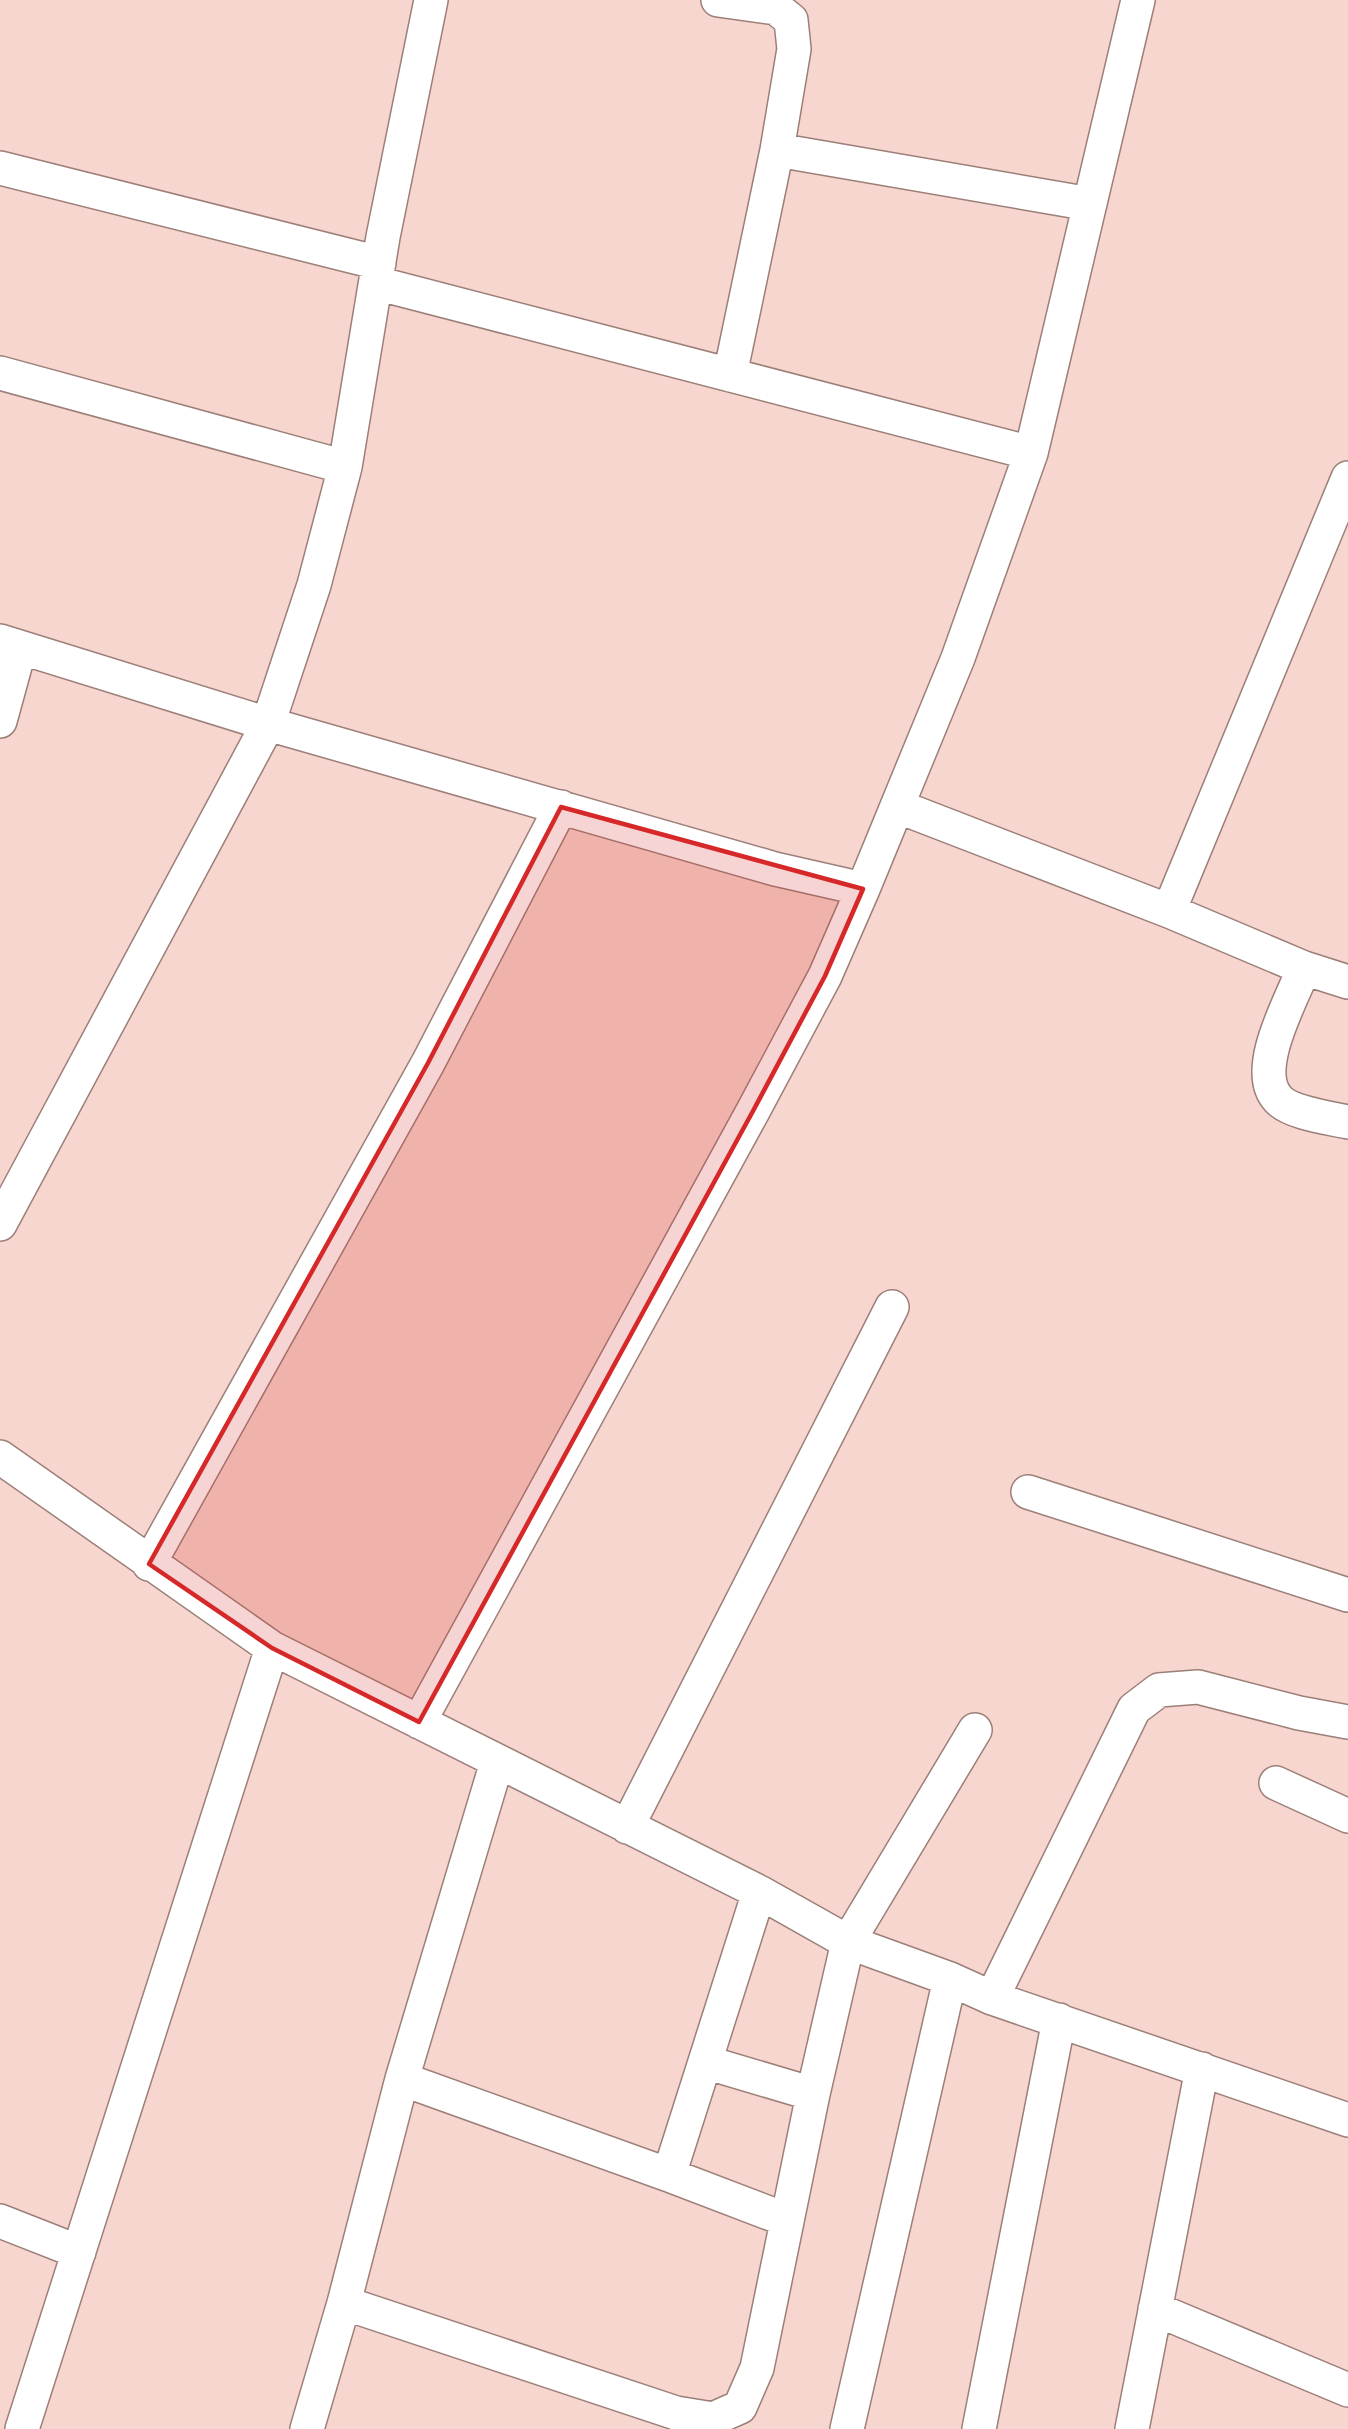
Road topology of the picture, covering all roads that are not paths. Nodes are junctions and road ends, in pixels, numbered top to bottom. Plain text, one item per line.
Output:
1 (431, 0) edge
2 (718, 0) edge
3 (1138, 0) edge
4 (777, 150) junction
5 (0, 168) edge
6 (1090, 204) junction
7 (378, 273) junction
8 (0, 373) edge
9 (730, 375) junction
10 (1031, 453) junction
11 (345, 468) junction
12 (1348, 478) edge
13 (10, 644) edge
14 (0, 721) edge
15 (268, 724) junction
16 (897, 806) junction
17 (561, 807) junction
18 (863, 889) junction
19 (1169, 911) junction
20 (1304, 969) junction
21 (1348, 982) edge
22 (1348, 1122) edge
23 (0, 1224) edge
24 (892, 1307) dead end
25 (0, 1457) edge
26 (1028, 1492) dead end
27 (149, 1564) junction
28 (1348, 1594) edge
29 (272, 1648) junction
30 (419, 1722) junction
31 (1348, 1722) edge
32 (975, 1731) dead end
33 (497, 1762) junction
34 (1276, 1783) dead end
35 (1348, 1816) edge
36 (627, 1827) junction
37 (759, 1892) junction
38 (848, 1942) junction
39 (950, 1979) junction
40 (992, 1998) junction
41 (1059, 2020) junction
42 (705, 2062) junction
43 (1202, 2069) junction
44 (402, 2079) junction
45 (813, 2094) junction
46 (1348, 2120) edge
47 (669, 2175) junction
48 (787, 2220) junction
49 (0, 2221) edge
50 (79, 2252) junction
51 (344, 2303) junction
52 (1155, 2309) junction
53 (1348, 2390) edge
54 (22, 2429) edge
55 (307, 2429) edge
56 (847, 2429) edge
57 (979, 2429) edge
58 (1132, 2429) edge

1 - 7 street
2 - 4 street
3 - 6 street
4 - 6 street
4 - 9 street
5 - 7 street
6 - 10 street
7 - 9 street
7 - 11 street
8 - 11 street
9 - 10 street
10 - 16 street
11 - 15 street
12 - 19 street
13 - 14 street
13 - 15 street
15 - 17 street
15 - 23 street
16 - 18 street
16 - 19 street
17 - 18 street
17 - 27 street
18 - 30 street
19 - 20 street
20 - 21 street
20 - 22 street
24 - 36 street
25 - 27 street
26 - 28 street
27 - 29 street
29 - 30 street
29 - 50 street
30 - 33 street
31 - 40 street
32 - 38 street
33 - 36 street
33 - 44 street
34 - 35 street
36 - 37 street
37 - 38 street
37 - 42 street
38 - 39 street
38 - 45 street
39 - 40 street
39 - 56 street
40 - 41 street
41 - 43 street
41 - 57 street
42 - 45 street
42 - 47 street
43 - 46 street
43 - 52 street
44 - 47 street
44 - 51 street
45 - 48 street
47 - 48 street
48 - 51 street
49 - 50 street
50 - 54 street
51 - 55 street
52 - 53 street
52 - 58 street

